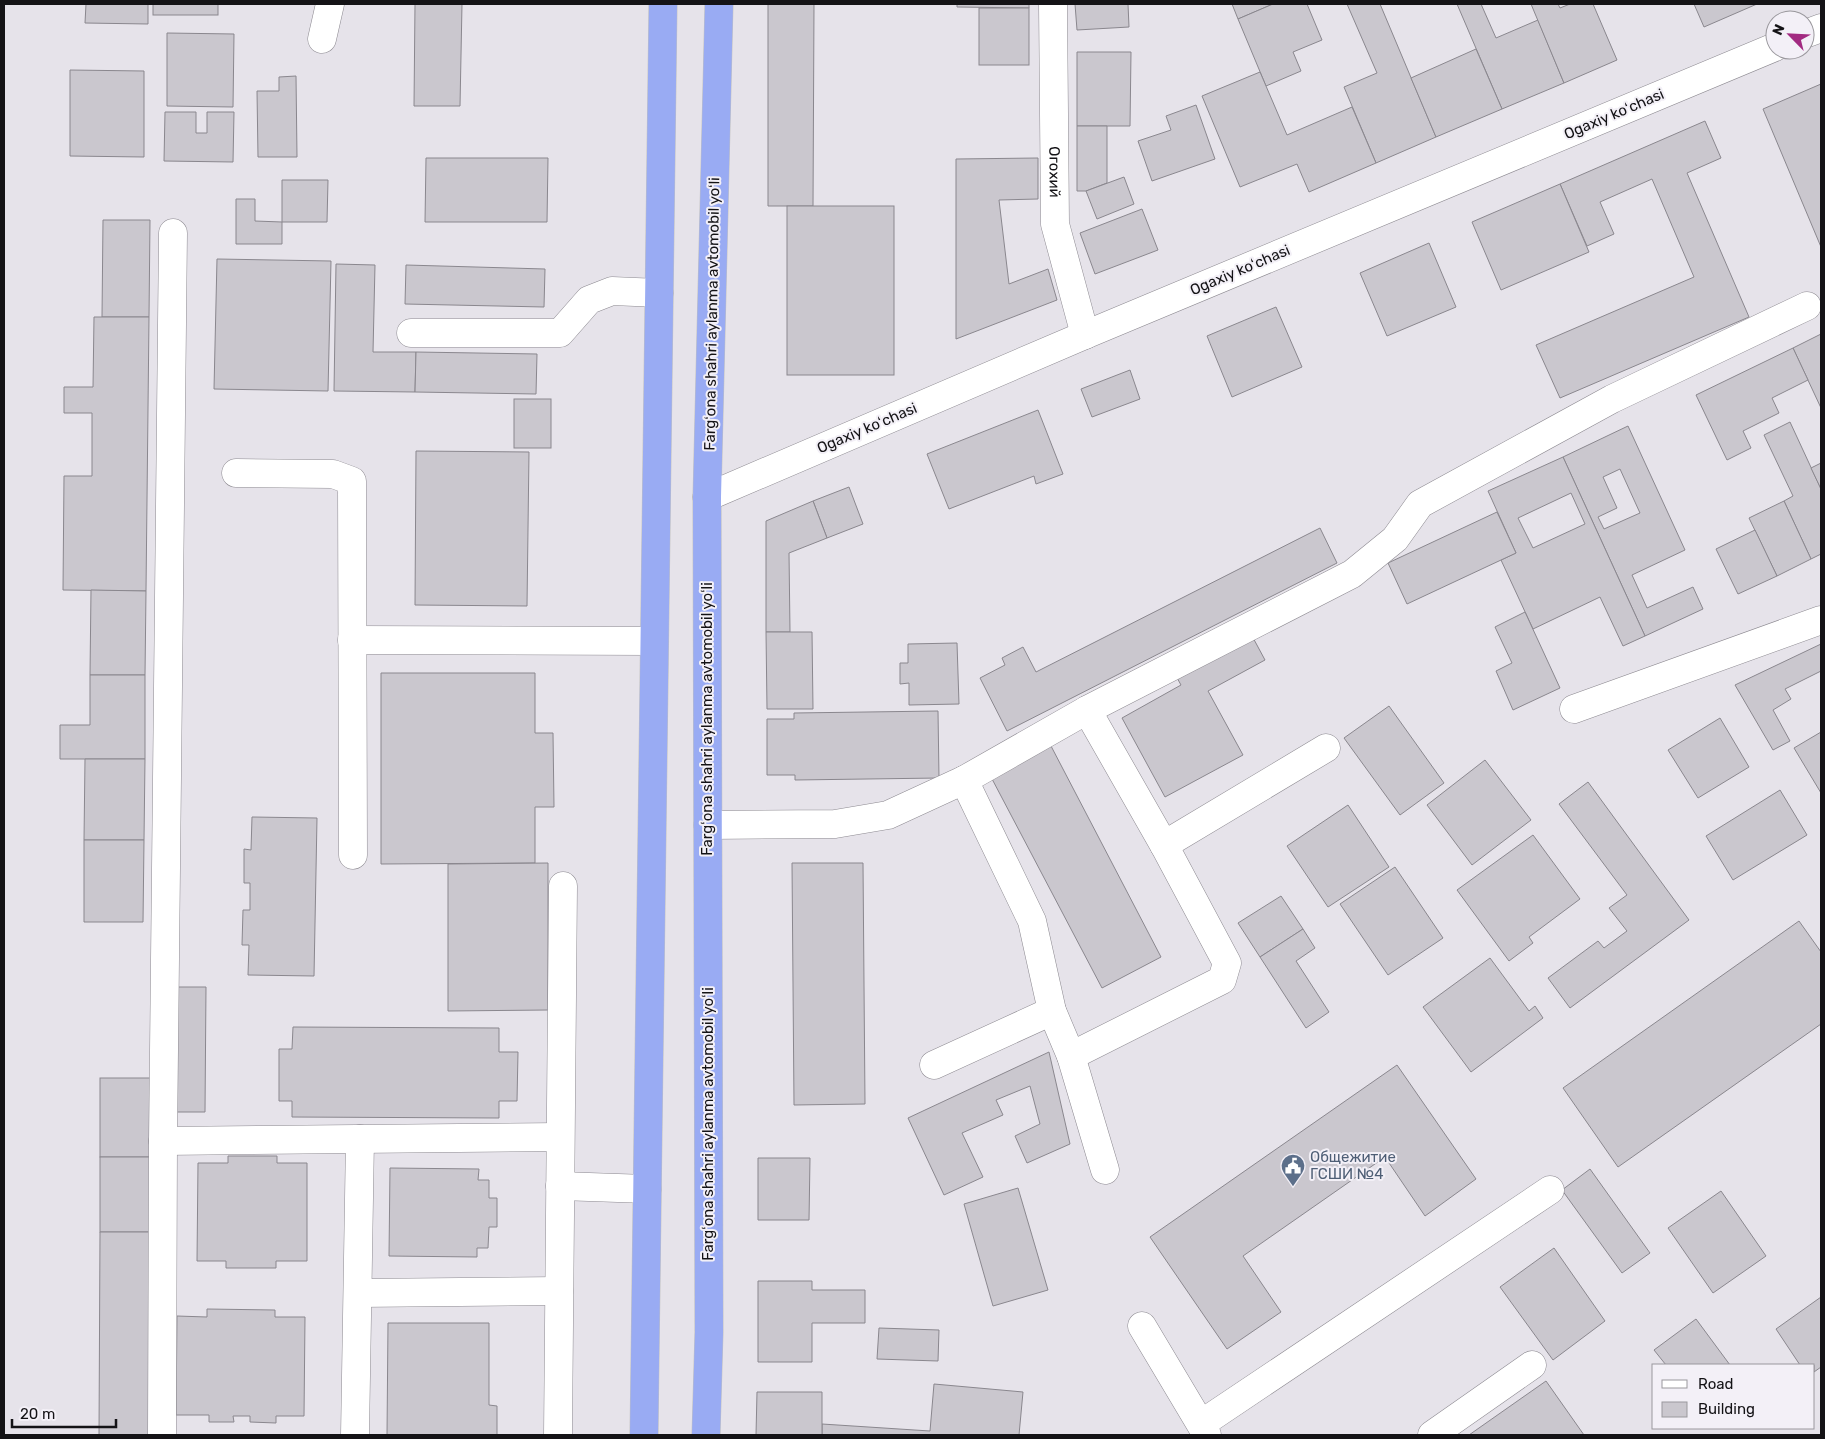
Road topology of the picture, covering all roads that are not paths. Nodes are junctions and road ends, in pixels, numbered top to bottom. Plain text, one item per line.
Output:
1 (330, 4) edge
2 (664, 4) edge
3 (719, 4) edge
4 (1053, 4) edge
5 (322, 39) dead end
6 (1765, 51) edge
7 (173, 233) dead end
8 (659, 293) junction
9 (1807, 306) dead end
10 (411, 333) dead end
11 (1085, 335) junction
12 (236, 473) dead end
13 (707, 497) junction
14 (1821, 620) edge
15 (352, 640) junction
16 (654, 641) junction
17 (1574, 709) dead end
18 (1087, 710) junction
19 (1326, 748) dead end
20 (964, 780) junction
21 (708, 825) junction
22 (1164, 845) junction
23 (353, 855) dead end
24 (563, 886) dead end
25 (1052, 1011) junction
26 (1071, 1056) junction
27 (934, 1065) dead end
28 (560, 1137) junction
29 (360, 1139) junction
30 (163, 1141) junction
31 (1105, 1170) dead end
32 (560, 1186) junction
33 (647, 1189) junction
34 (1550, 1190) dead end
35 (559, 1291) junction
36 (358, 1293) junction
37 (1142, 1326) dead end
38 (1532, 1365) dead end
39 (1204, 1430) edge
40 (162, 1435) edge
41 (355, 1435) edge
42 (558, 1435) edge
43 (644, 1435) edge
44 (706, 1435) edge
45 (1432, 1435) edge

1 - 5 street
2 - 8 highway
3 - 13 highway, Fargʻona shahri aylanma avtomobil yoʻli
4 - 11 street, Огохий
6 - 11 street, Ogaxiy koʻchasi
7 - 30 street
8 - 10 street
8 - 16 highway
9 - 18 street
11 - 13 street, Ogaxiy koʻchasi
12 - 15 street
13 - 21 highway, Fargʻona shahri aylanma avtomobil yoʻli
14 - 17 street
15 - 16 street
15 - 23 street
16 - 33 highway
18 - 20 street
18 - 22 street
19 - 22 street
20 - 21 street
20 - 25 street
21 - 44 highway, Fargʻona shahri aylanma avtomobil yoʻli
22 - 26 street
24 - 28 street
25 - 26 street
25 - 27 street
26 - 31 street
28 - 29 street
28 - 32 street
29 - 30 street
29 - 36 street
30 - 40 street
32 - 33 street
32 - 35 street
33 - 43 highway
34 - 39 street
35 - 36 street
35 - 42 street
36 - 41 street
37 - 39 street
38 - 45 street

